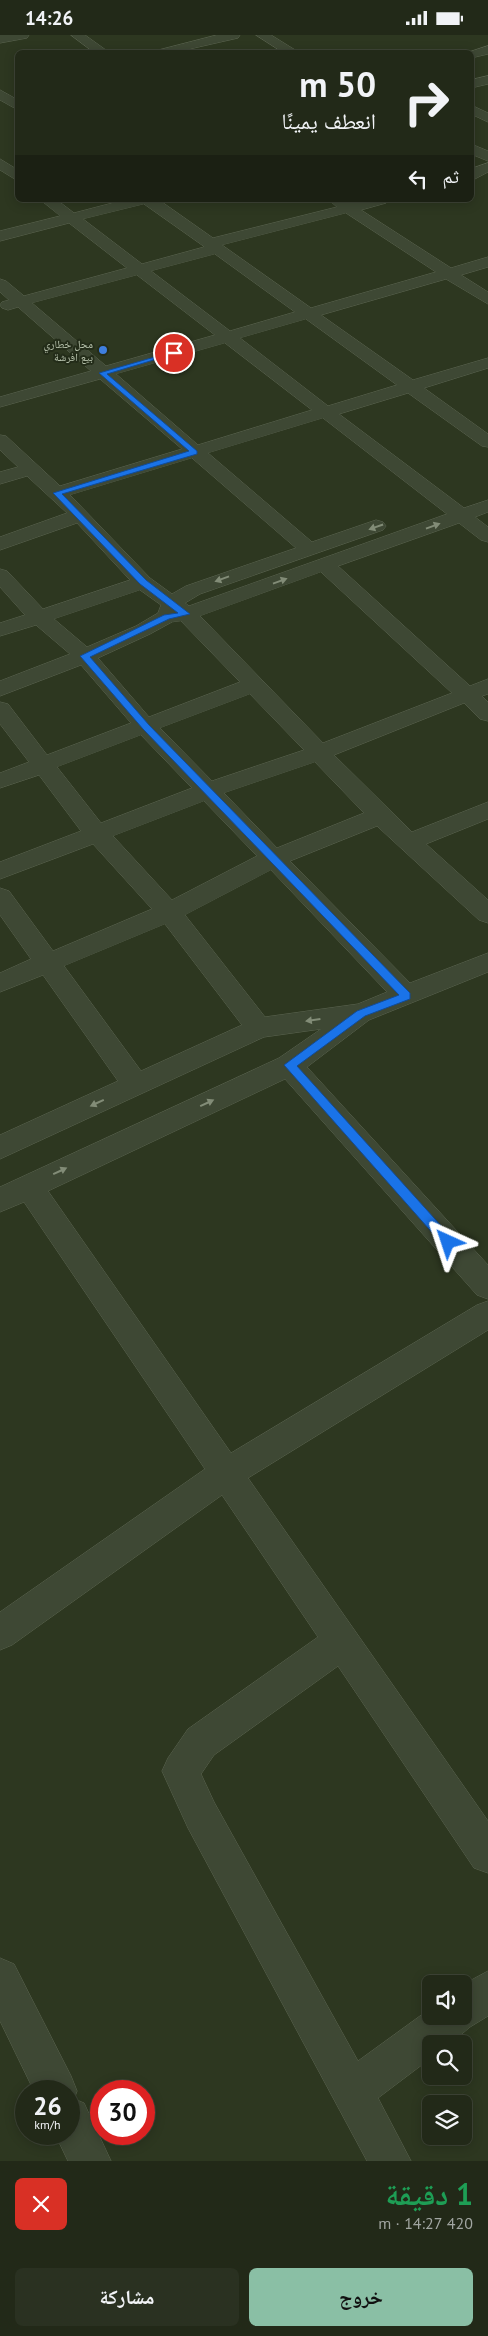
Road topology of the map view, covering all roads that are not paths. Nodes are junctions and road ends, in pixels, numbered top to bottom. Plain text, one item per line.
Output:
1 (24, 35) edge
2 (78, 35) edge
3 (262, 35) edge
4 (237, 37) edge
5 (0, 39) edge
6 (100, 50) edge
7 (169, 50) edge
8 (289, 50) edge
9 (488, 50) edge
10 (474, 53) edge
11 (488, 80) edge
12 (474, 83) edge
13 (3, 88) edge
14 (474, 111) edge
15 (15, 112) edge
16 (488, 118) edge
17 (474, 150) edge
18 (488, 157) edge
19 (0, 163) edge
20 (15, 173) edge
21 (51, 202) edge
22 (133, 202) edge
23 (152, 202) edge
24 (362, 202) edge
25 (342, 204) edge
26 (72, 218) junction
27 (0, 236) edge
28 (213, 246) junction
29 (488, 262) edge
30 (142, 270) junction
31 (450, 274) junction
32 (0, 284) edge
33 (488, 299) edge
34 (22, 301) junction
35 (0, 307) edge
36 (311, 314) junction
37 (228, 338) junction
38 (488, 363) edge
39 (102, 373) junction
40 (412, 387) junction
41 (0, 402) edge
42 (325, 413) junction
43 (0, 440) edge
44 (488, 442) edge
45 (194, 452) junction
46 (30, 469) junction
47 (0, 478) edge
48 (488, 488) edge
49 (57, 493) junction
50 (445, 503) junction
51 (488, 506) edge
52 (80, 515) junction
53 (462, 516) junction
54 (488, 536) edge
55 (0, 544) edge
56 (309, 549) junction
57 (324, 565) junction
58 (0, 575) edge
59 (143, 582) junction
60 (175, 611) junction
61 (39, 617) junction
62 (0, 630) edge
63 (85, 656) junction
64 (253, 685) junction
65 (488, 686) edge
66 (0, 689) edge
67 (466, 695) junction
68 (0, 709) edge
69 (488, 714) edge
70 (146, 727) junction
71 (319, 753) junction
72 (43, 764) junction
73 (0, 781) edge
74 (207, 791) junction
75 (488, 810) edge
76 (380, 816) junction
77 (96, 833) junction
78 (409, 842) junction
79 (272, 859) junction
80 (0, 871) edge
81 (0, 897) edge
82 (168, 912) junction
83 (488, 914) edge
84 (48, 962) junction
85 (488, 962) edge
86 (0, 983) edge
87 (406, 996) junction
88 (361, 1013) junction
89 (259, 1028) junction
90 (290, 1065) junction
91 (136, 1085) junction
92 (0, 1148) edge
93 (28, 1185) junction
94 (0, 1199) edge
95 (488, 1287) edge
96 (488, 1314) edge
97 (227, 1473) junction
98 (0, 1633) edge
99 (341, 1642) junction
100 (488, 1854) edge
101 (0, 1977) edge
102 (488, 1991) edge
103 (472, 2003) edge
104 (442, 2025) edge
105 (51, 2080) edge
106 (354, 2091) junction
107 (80, 2141) edge
108 (90, 2161) edge
109 (390, 2161) edge

1 - 5 street
2 - 6 street
3 - 8 street
4 - 7 street
9 - 10 street
11 - 12 street
13 - 15 street
14 - 16 street
17 - 18 street
19 - 20 street
21 - 26 street
22 - 26 street
23 - 28 street
24 - 25 street
25 - 28 street
25 - 31 street
26 - 27 street
26 - 30 street
28 - 30 street
28 - 36 street
29 - 31 street
30 - 34 street
30 - 37 street
31 - 33 street
31 - 36 street
32 - 34 street
34 - 35 street
34 - 39 street
36 - 37 street
36 - 40 street
37 - 39 street
37 - 42 street
38 - 40 street
39 - 41 street
39 - 45 street
40 - 42 street
40 - 44 street
42 - 45 street
42 - 50 street
43 - 46 street
45 - 49 street
45 - 56 street
46 - 47 street
46 - 49 street
48 - 50 street
49 - 52 street
50 - 53 street
50 -> 56 street
51 - 53 street
52 - 55 street
52 - 59 street
53 - 54 street
57 -> 53 street
56 -> 60 street
60 -> 57 street
57 - 67 street
58 - 61 street
59 - 60 street
59 - 61 street
60 - 63 street
60 - 64 street
61 - 62 street
61 - 63 street
63 - 66 street
63 - 70 street
64 - 70 street
64 - 71 street
65 - 67 street
67 - 69 street
67 - 71 street
68 - 72 street
70 - 72 street
70 - 74 street
71 - 74 street
71 - 76 street
72 - 73 street
72 - 77 street
74 - 77 street
74 - 79 street
75 - 78 street
76 - 78 street
76 - 79 street
77 - 80 street
77 - 82 street
78 - 83 street
79 - 82 street
79 - 87 street
81 - 84 street
82 - 84 street
82 - 89 street
84 - 86 street
84 - 91 street
85 - 87 street
87 - 88 street
88 -> 89 street
88 - 90 street
89 - 91 street
93 -> 90 street
90 - 95 street
91 -> 92 street
93 - 94 street
93 - 97 street
96 - 97 street
97 - 98 street
97 - 99 street
99 - 100 street
99 - 106 street
101 - 105 street
102 - 103 street
104 - 106 street
106 - 109 street
107 - 108 street

